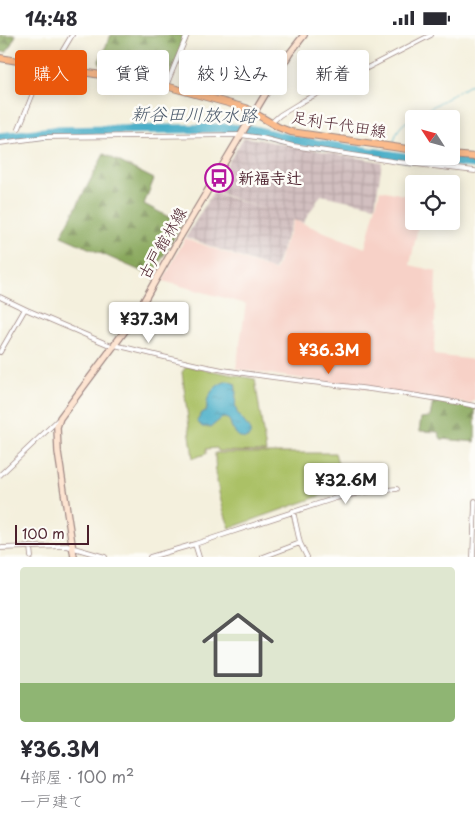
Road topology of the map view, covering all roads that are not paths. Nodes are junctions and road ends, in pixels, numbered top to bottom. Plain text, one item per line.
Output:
1 (72, 35) edge
2 (187, 35) edge
3 (304, 35) edge
4 (431, 35) edge
5 (63, 50) edge
6 (0, 58) edge
7 (15, 60) edge
8 (169, 79) edge
9 (169, 87) edge
10 (32, 95) edge
11 (254, 113) junction
12 (271, 123) junction
13 (18, 128) dead end
14 (241, 134) junction
15 (0, 143) edge
16 (405, 149) edge
17 (460, 156) edge
18 (475, 157) edge
19 (475, 171) edge
20 (0, 297) edge
21 (25, 309) junction
22 (115, 346) junction
23 (0, 352) edge
24 (475, 406) edge
25 (60, 418) junction
26 (0, 475) edge
27 (396, 489) dead end
28 (475, 501) edge
29 (293, 511) junction
30 (474, 534) edge
31 (300, 543) junction
32 (195, 544) junction
33 (30, 547) junction
34 (73, 547) junction
35 (0, 548) edge
36 (31, 557) edge
37 (74, 557) edge
38 (105, 557) edge
39 (150, 557) edge
40 (199, 557) edge
41 (263, 557) edge
42 (307, 557) edge
43 (473, 557) edge

1 - 5 street
2 - 8 street
3 - 11 main road
4 - 12 street
6 - 7 main road, 足利千代田線
9 - 11 main road, 足利千代田線
10 - 13 street
11 - 12 main road, 足利千代田線
11 - 14 main road, 古戸館林線
12 - 16 main road, 足利千代田線
14 - 15 street
14 - 19 street
14 - 22 main road, 古戸館林線
17 - 18 main road
20 - 21 street
21 - 22 street
21 - 23 street
22 - 24 street
22 - 25 main road, 古戸館林線
25 - 26 street
25 - 34 main road
27 - 29 street
28 - 30 street
29 - 31 street
29 - 32 street
30 - 43 street
31 - 41 street
31 - 42 street
32 - 39 street
32 - 40 street
33 - 34 street
33 - 35 street
33 - 36 street
34 - 37 main road
34 - 38 street

